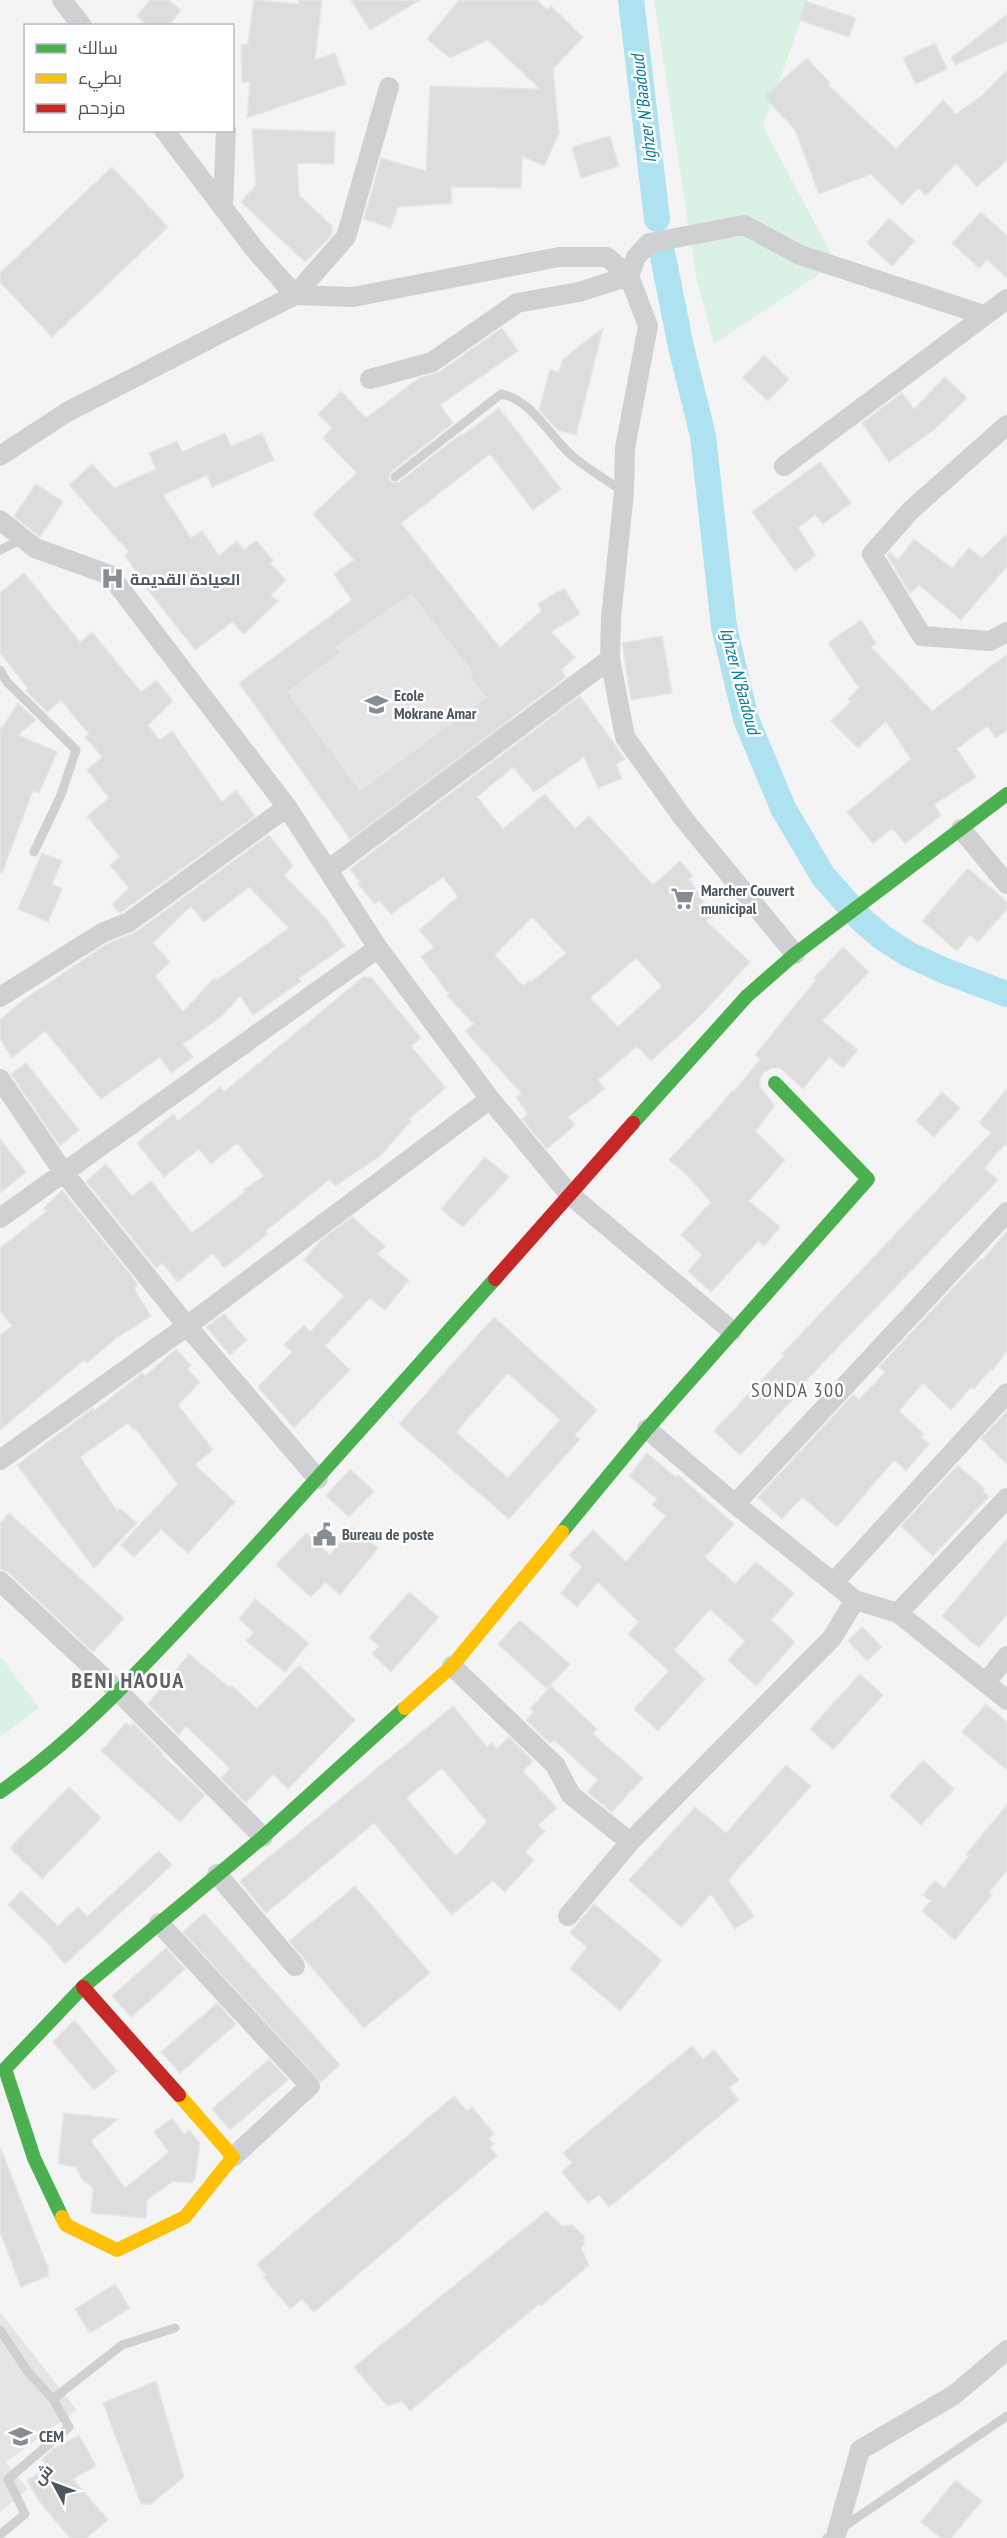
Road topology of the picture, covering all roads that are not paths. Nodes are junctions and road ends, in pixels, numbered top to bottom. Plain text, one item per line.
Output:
1 (62, 0) edge
2 (80, 24) edge
3 (389, 87) dead end
4 (166, 132) edge
5 (226, 132) edge
6 (223, 207) junction
7 (629, 276) junction
8 (295, 295) junction
9 (1007, 300) edge
10 (984, 315) junction
11 (370, 379) dead end
12 (1007, 426) edge
13 (0, 456) edge
14 (784, 466) dead end
15 (395, 477) dead end
16 (624, 492) junction
17 (0, 520) edge
18 (24, 538) junction
19 (0, 550) edge
20 (1007, 632) edge
21 (610, 659) junction
22 (0, 670) edge
23 (1007, 794) edge
24 (286, 807) junction
25 (961, 829) junction
26 (34, 852) dead end
27 (328, 870) junction
28 (1007, 884) edge
29 (378, 948) junction
30 (803, 948) junction
31 (0, 997) edge
32 (0, 1079) edge
33 (775, 1083) dead end
34 (490, 1100) junction
35 (64, 1173) junction
36 (568, 1194) junction
37 (1007, 1212) edge
38 (0, 1218) edge
39 (187, 1326) junction
40 (732, 1331) junction
41 (1007, 1393) edge
42 (647, 1429) junction
43 (0, 1460) edge
44 (318, 1479) junction
45 (1007, 1498) edge
46 (735, 1504) junction
47 (0, 1581) edge
48 (833, 1583) junction
49 (855, 1600) junction
50 (898, 1612) junction
51 (1007, 1656) edge
52 (452, 1666) junction
53 (986, 1682) junction
54 (119, 1692) junction
55 (1007, 1700) edge
56 (0, 1792) edge
57 (263, 1837) junction
58 (630, 1842) junction
59 (217, 1875) junction
60 (567, 1916) dead end
61 (159, 1923) junction
62 (295, 1966) dead end
63 (83, 1987) junction
64 (2, 2072) edge
65 (233, 2157) junction
66 (175, 2328) dead end
67 (0, 2330) edge
68 (1007, 2350) edge
69 (53, 2399) junction
70 (1007, 2416) edge
71 (0, 2535) edge
72 (832, 2535) edge

1 - 2 street
3 - 8 street
4 - 6 street
5 - 6 street
6 - 8 street
7 - 8 street
7 - 10 street
7 - 11 street
7 - 16 street
8 - 13 street
9 - 10 street
10 - 14 street
12 - 20 street
15 - 16 lane
16 - 21 street
17 - 18 street
18 - 19 lane
18 - 24 street
21 - 27 street
21 - 30 street
22 - 26 lane
23 - 25 street
24 - 27 street
24 - 31 street
25 - 28 street
25 - 30 street
27 - 29 street
29 - 34 street
29 - 35 street
30 - 36 street
32 - 35 street
33 - 40 street
34 - 36 street
34 - 39 street
35 - 38 street
35 - 39 street
36 - 40 street
36 - 44 street
37 - 46 street
39 - 43 street
39 - 44 street
40 - 42 street
41 - 48 street
42 - 46 street
42 - 52 street
44 - 54 street
45 - 50 street
46 - 48 street
47 - 54 street
48 - 49 street
49 - 50 street
49 - 58 street
50 - 53 street
51 - 53 street
52 - 57 street
52 - 58 street
53 - 55 street
54 - 56 street
54 - 57 street
57 - 59 street
58 - 60 street
59 - 61 street
59 - 62 street
61 - 63 street
61 - 65 street
63 - 64 street
63 - 65 street
64 - 65 street
66 - 69 lane
67 - 69 lane
68 - 72 street
69 - 71 lane
70 - 72 lane

